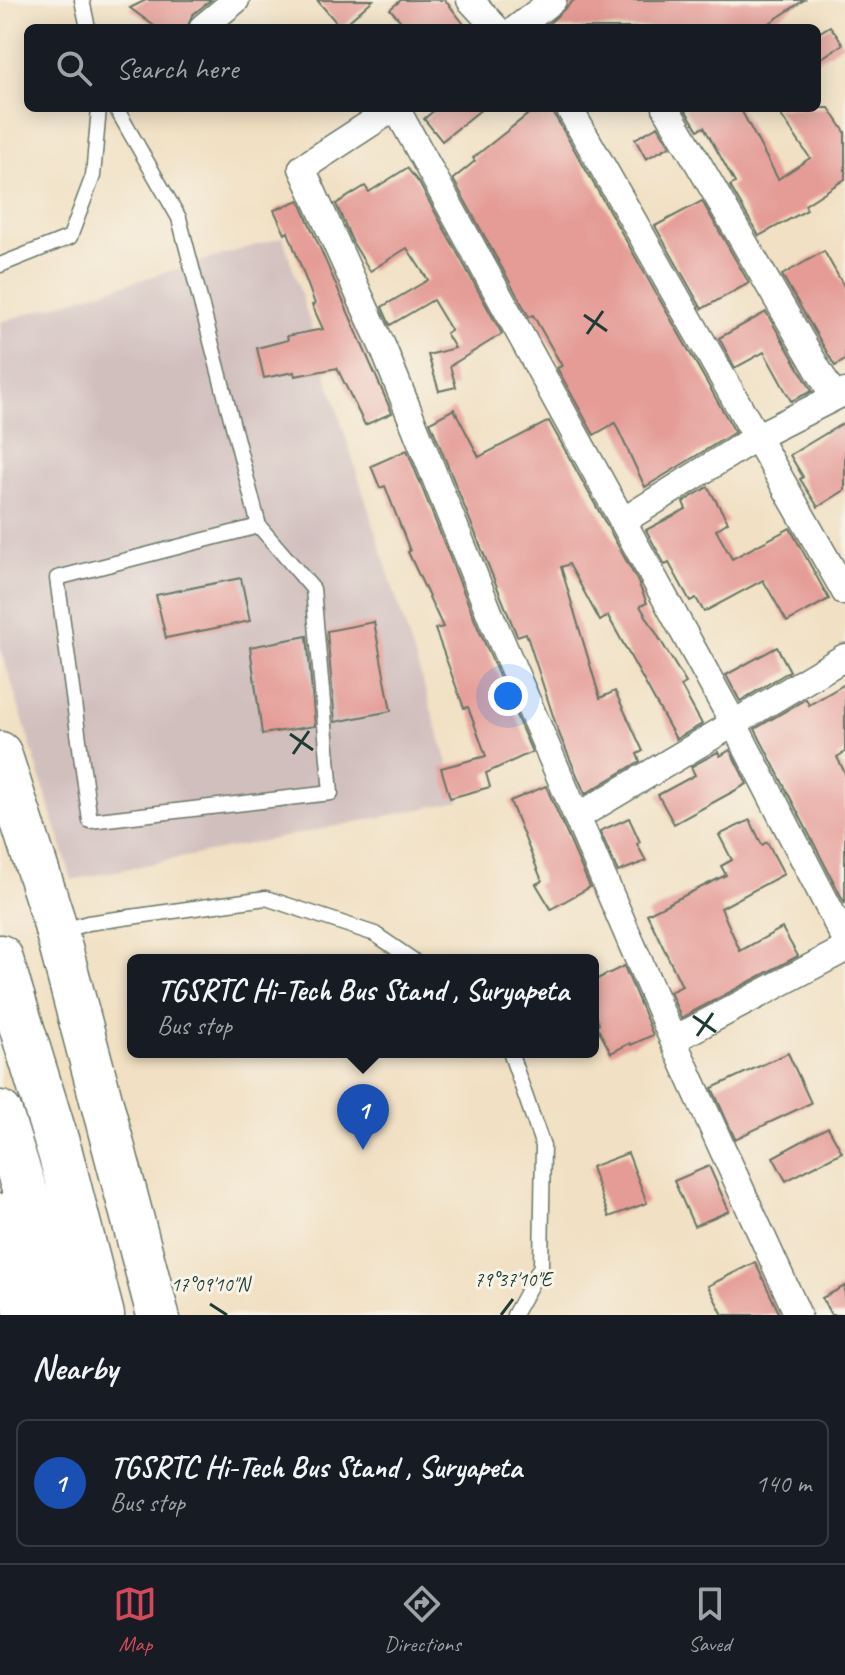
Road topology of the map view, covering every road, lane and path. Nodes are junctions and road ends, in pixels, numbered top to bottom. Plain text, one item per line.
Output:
1 (82, 0) edge
2 (236, 0) edge
3 (470, 0) edge
4 (553, 0) edge
5 (87, 24) edge
6 (207, 24) edge
7 (492, 24) edge
8 (522, 24) edge
9 (99, 112) edge
10 (118, 112) edge
11 (389, 112) edge
12 (397, 112) edge
13 (571, 112) edge
14 (668, 112) edge
15 (0, 265) edge
16 (840, 394) edge
17 (758, 436) junction
18 (623, 521) junction
19 (259, 526) junction
20 (845, 592) edge
21 (845, 657) edge
22 (734, 724) junction
23 (0, 753) edge
24 (577, 817) junction
25 (56, 932) junction
26 (845, 939) edge
27 (845, 949) edge
28 (404, 954) edge
29 (0, 957) edge
30 (673, 1040) junction
31 (512, 1058) edge
32 (0, 1113) edge
33 (2, 1236) edge
34 (26, 1315) edge
35 (64, 1315) edge
36 (102, 1315) edge
37 (158, 1315) edge
38 (514, 1315) edge
39 (798, 1315) edge

1 - 5 lane
2 - 6 street
3 - 7 street
4 - 8 street
9 - 15 lane
10 - 19 lane
11 - 24 street
12 - 18 street
13 - 17 street
14 - 16 street
16 - 17 street
17 - 18 street
17 - 20 street
18 - 22 street
19 - 19 lane
21 - 22 street
22 - 24 street
22 - 26 street
23 - 25 main road
24 - 30 street
25 - 28 lane
25 - 37 main road
27 - 30 street
29 - 36 highway
30 - 39 street
31 - 38 lane
32 - 35 highway
33 - 34 main road

